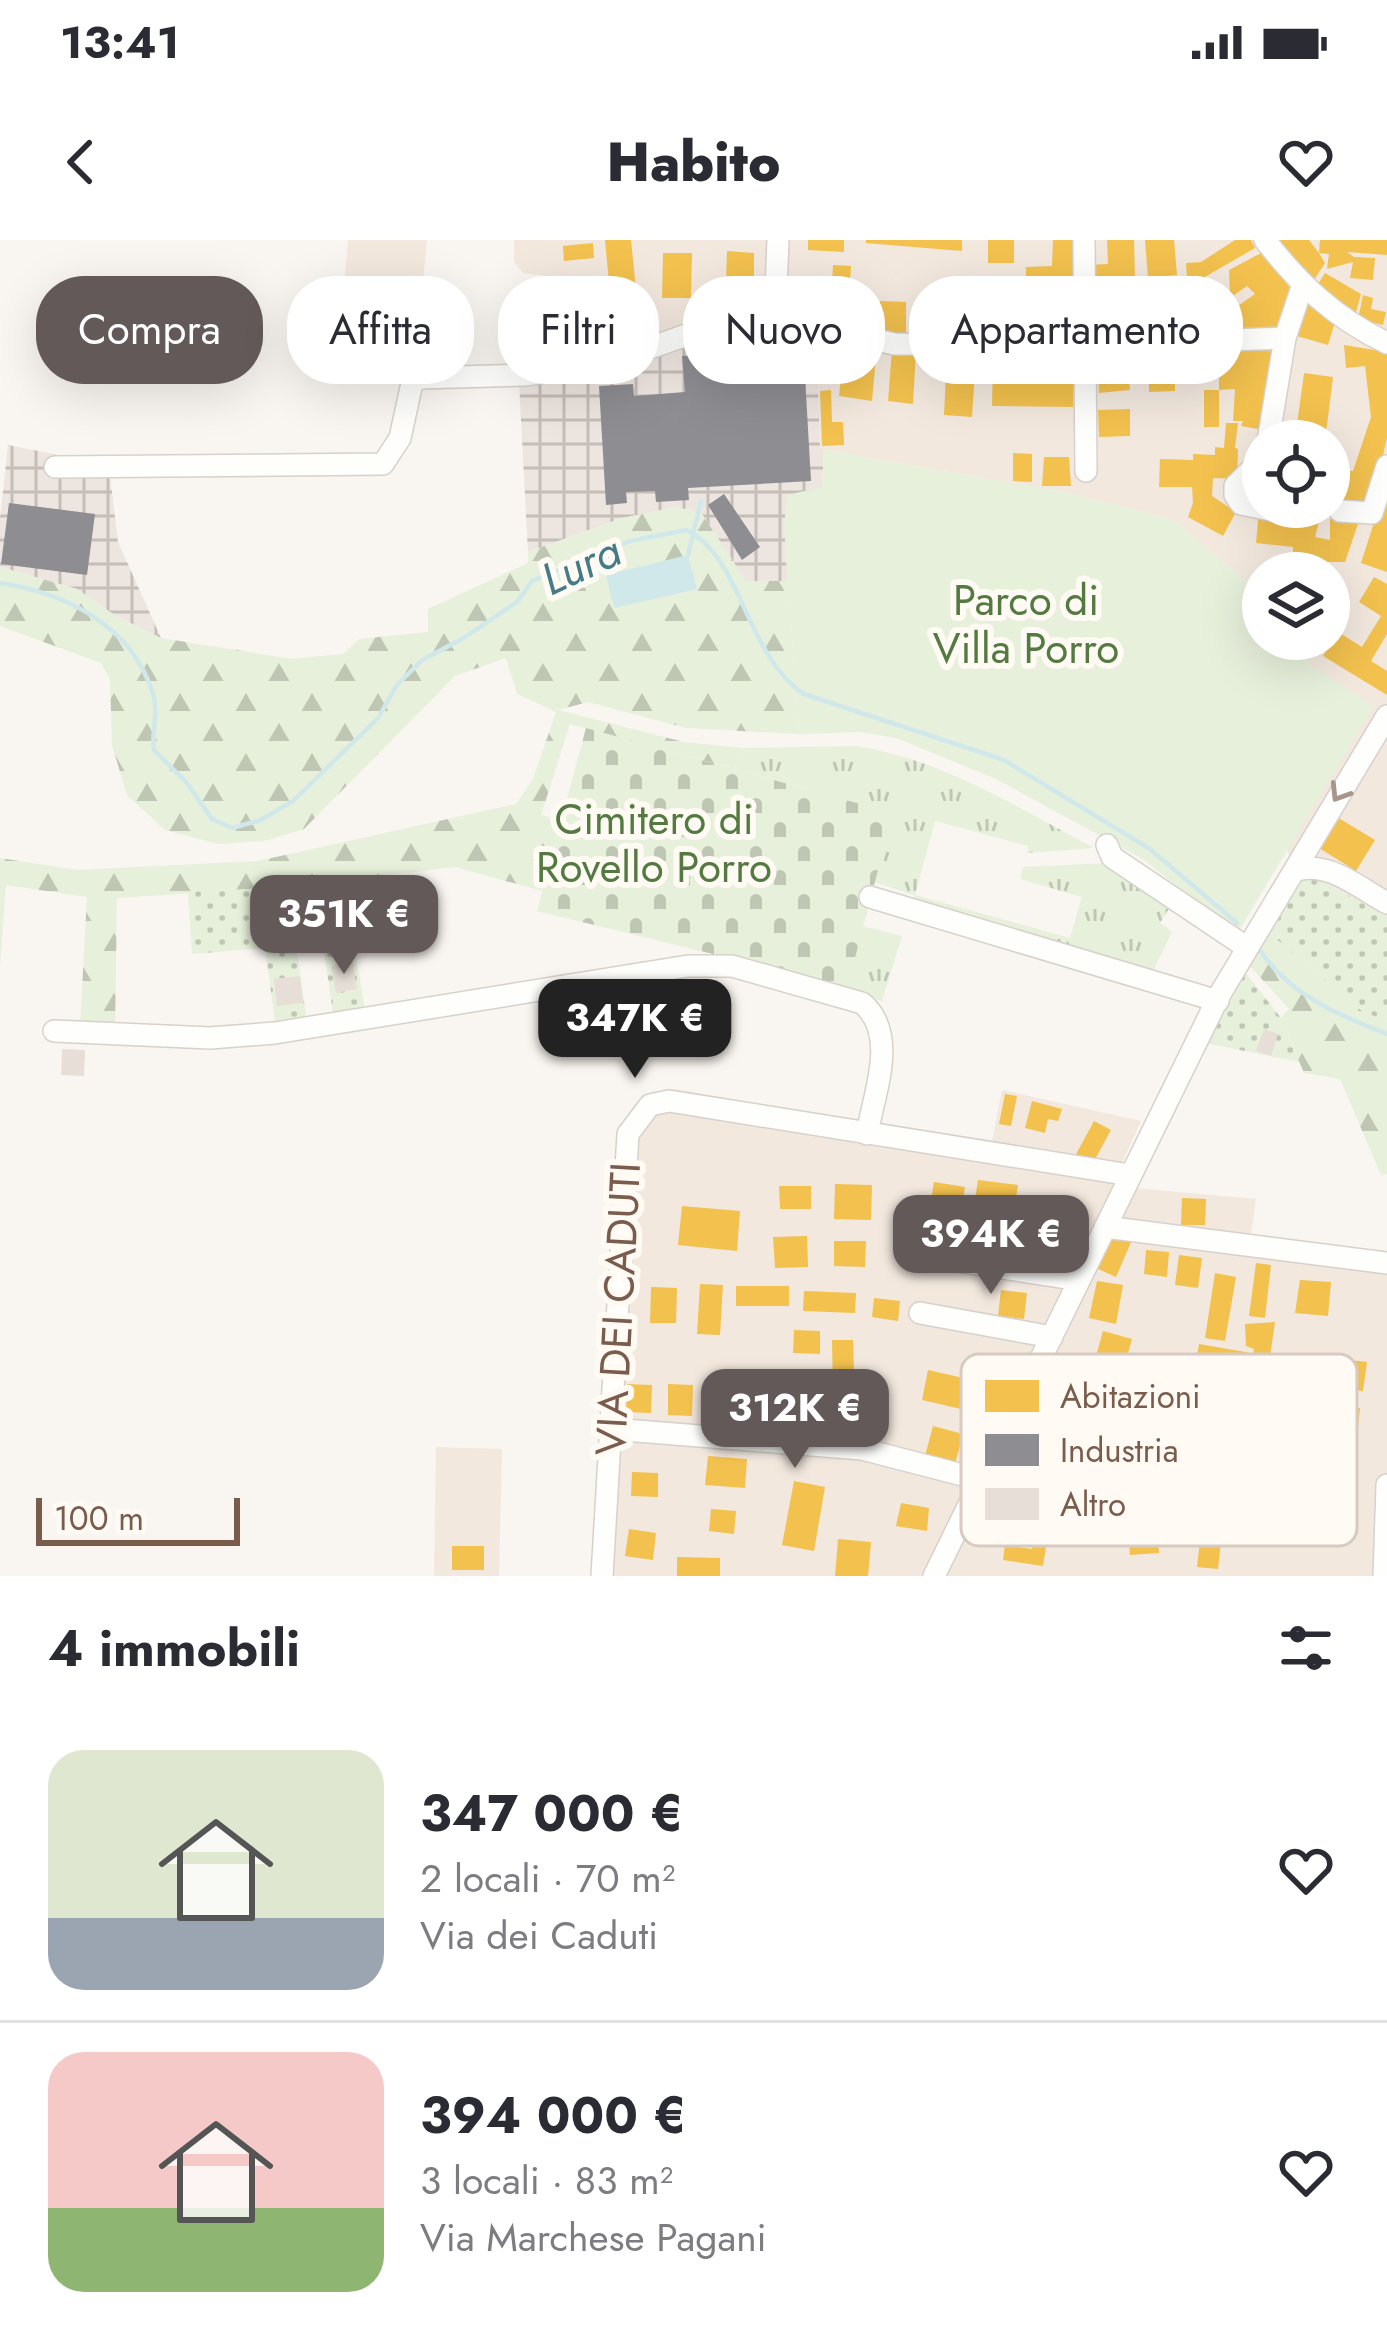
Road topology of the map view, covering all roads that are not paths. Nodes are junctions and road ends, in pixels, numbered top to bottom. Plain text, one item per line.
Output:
1 (778, 240) edge
2 (1084, 240) edge
3 (1265, 240) edge
4 (777, 276) edge
5 (1084, 276) edge
6 (1302, 286) junction
7 (683, 336) edge
8 (1285, 338) junction
9 (1243, 339) edge
10 (1387, 343) edge
11 (1085, 384) edge
12 (1271, 420) edge
13 (1387, 466) edge
14 (55, 467) dead end
15 (1086, 471) dead end
16 (1242, 479) edge
17 (1242, 504) edge
18 (1350, 512) edge
19 (1387, 716) edge
20 (1106, 845) dead end
21 (1294, 871) junction
22 (870, 897) dead end
23 (1387, 903) edge
24 (1246, 947) junction
25 (1217, 1000) junction
26 (54, 1031) dead end
27 (867, 1135) junction
28 (1130, 1175) junction
29 (1106, 1226) junction
30 (932, 1257) dead end
31 (1387, 1263) edge
32 (1079, 1280) junction
33 (920, 1313) dead end
34 (1052, 1337) junction
35 (1044, 1354) edge
36 (612, 1429) junction
37 (961, 1475) edge
38 (1387, 1485) edge
39 (961, 1522) edge
40 (602, 1576) edge
41 (934, 1576) edge
42 (1384, 1576) edge

1 - 4 street
2 - 5 street
3 - 6 street
6 - 8 street
6 - 10 street
7 - 14 street
8 - 9 street
8 - 12 street
11 - 15 street
13 - 18 street
16 - 17 street
19 -> 21 street
20 - 24 street
21 - 23 street
21 - 24 street
22 - 25 street
24 - 25 street
25 - 28 street
26 - 27 street
27 - 28 street, VIA DEI CADUTI
27 - 36 street, VIA DEI CADUTI
28 - 29 street
29 - 31 street
29 - 32 street
30 - 32 street
32 - 34 street
33 - 34 street
34 - 35 street
36 - 37 street
36 - 40 street, VIA DEI CADUTI
38 - 42 street
39 - 41 street

